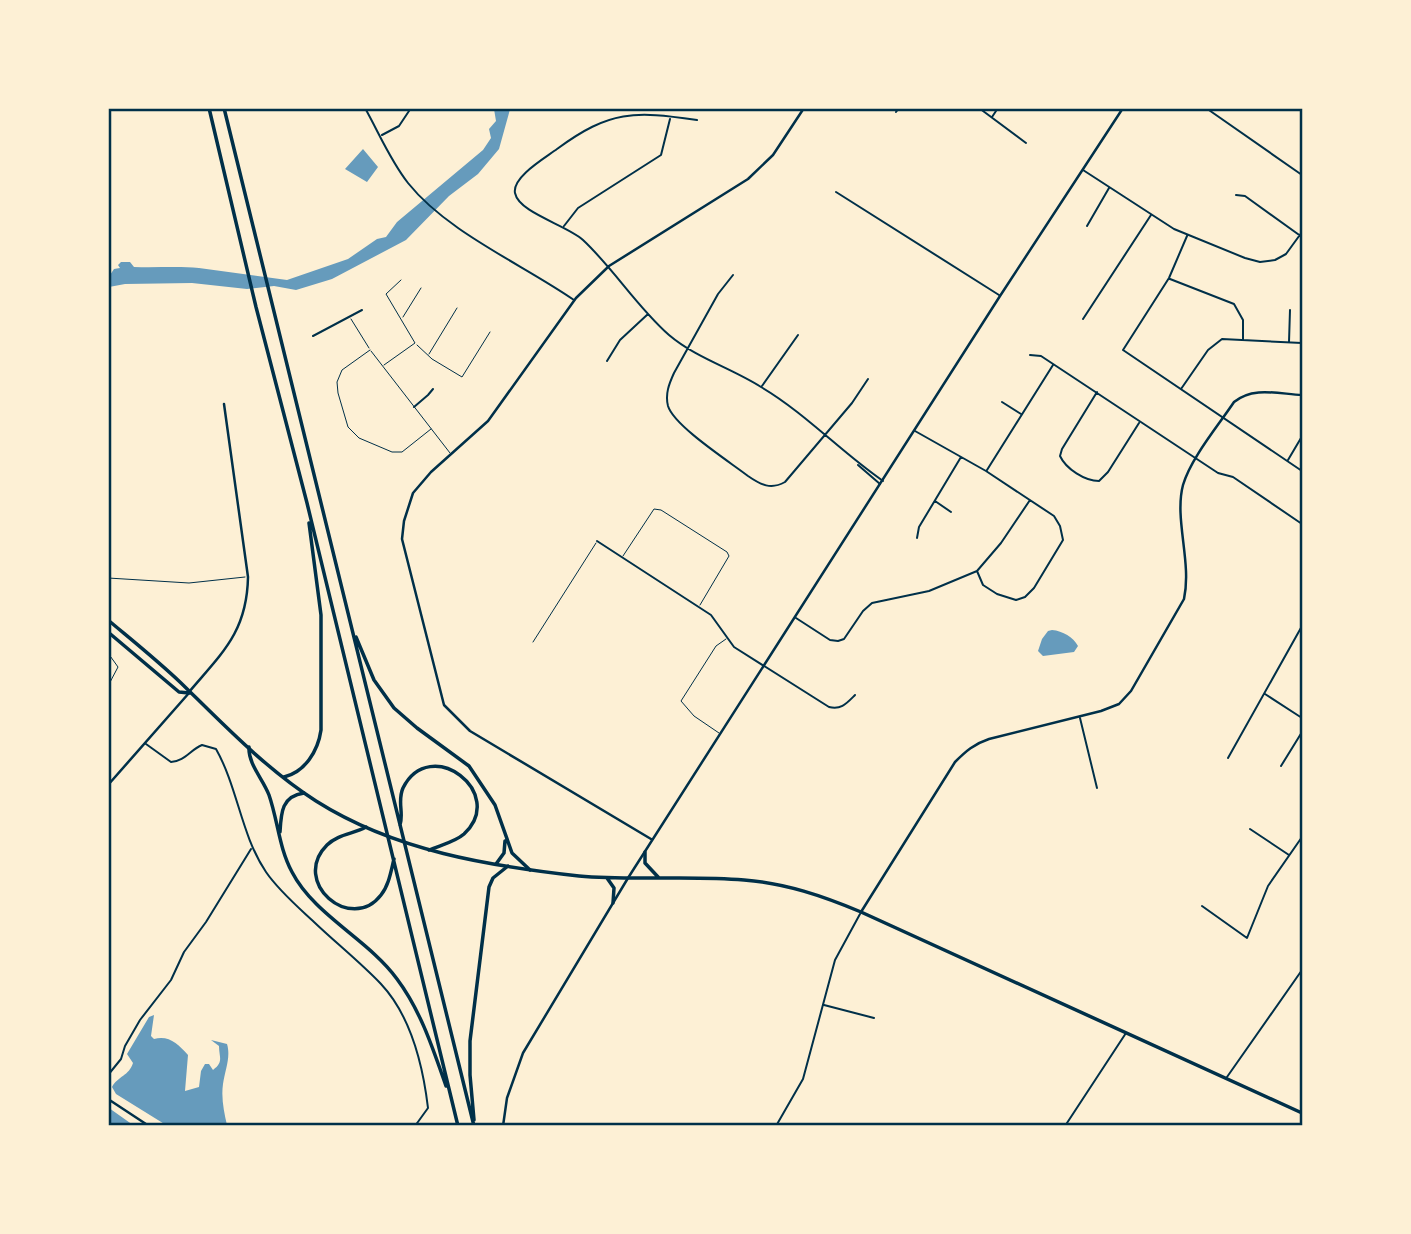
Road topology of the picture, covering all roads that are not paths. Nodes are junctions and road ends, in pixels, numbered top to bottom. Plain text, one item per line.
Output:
1 (209, 108) edge
2 (224, 108) edge
3 (365, 108) edge
4 (411, 108) edge
5 (804, 108) edge
6 (979, 108) edge
7 (998, 108) edge
8 (1124, 108) edge
9 (1206, 108) edge
10 (670, 118) junction
11 (992, 118) junction
12 (697, 120) dead end
13 (380, 136) junction
14 (1027, 143) dead end
15 (1082, 169) junction
16 (1303, 175) edge
17 (1110, 188) junction
18 (836, 192) dead end
19 (1236, 195) dead end
20 (1152, 214) junction
21 (563, 226) junction
22 (1087, 226) dead end
23 (1302, 234) edge
24 (1188, 236) junction
25 (609, 266) junction
26 (733, 275) dead end
27 (1169, 278) junction
28 (401, 280) dead end
29 (421, 288) dead end
30 (1000, 296) junction
31 (574, 301) junction
32 (457, 308) dead end
33 (362, 310) dead end
34 (1290, 310) dead end
35 (648, 314) junction
36 (349, 316) junction
37 (401, 319) junction
38 (1083, 319) dead end
39 (490, 332) dead end
40 (798, 335) dead end
41 (313, 336) dead end
42 (1243, 340) junction
43 (415, 343) junction
44 (1289, 343) junction
45 (1303, 343) edge
46 (687, 349) junction
47 (370, 350) junction
48 (1030, 355) dead end
49 (428, 356) junction
50 (607, 360) dead end
51 (1054, 364) junction
52 (382, 367) junction
53 (868, 379) dead end
54 (761, 386) junction
55 (433, 389) dead end
56 (1181, 389) junction
57 (1097, 392) junction
58 (1303, 395) edge
59 (1002, 402) dead end
60 (224, 404) dead end
61 (414, 407) junction
62 (1022, 414) junction
63 (1224, 417) junction
64 (1140, 422) junction
65 (1303, 428) edge
66 (431, 429) junction
67 (915, 431) junction
68 (825, 436) junction
69 (452, 454) junction
70 (961, 456) junction
71 (1196, 459) junction
72 (1288, 461) junction
73 (986, 471) junction
74 (1303, 471) edge
75 (882, 483) junction
76 (934, 500) junction
77 (1030, 500) junction
78 (307, 503) junction
79 (951, 512) dead end
80 (1303, 524) edge
81 (917, 538) dead end
82 (597, 541) joint
83 (622, 557) junction
84 (977, 571) junction
85 (248, 577) junction
86 (108, 578) edge
87 (699, 607) junction
88 (796, 617) junction
89 (108, 620) edge
90 (1303, 625) edge
91 (352, 627) junction
92 (108, 632) edge
93 (726, 639) junction
94 (533, 642) dead end
95 (108, 653) edge
96 (764, 667) junction
97 (108, 686) edge
98 (189, 693) junction
99 (1264, 693) junction
100 (855, 695) dead end
101 (1080, 717) junction
102 (1303, 718) edge
103 (1303, 733) edge
104 (720, 734) junction
105 (145, 743) junction
106 (248, 747) junction
107 (1228, 758) dead end
108 (1281, 766) dead end
109 (284, 777) junction
110 (108, 785) edge
111 (1097, 788) dead end
112 (304, 793) junction
113 (366, 827) junction
114 (400, 827) junction
115 (1250, 829) dead end
116 (503, 832) junction
117 (1303, 837) edge
118 (652, 840) junction
119 (252, 847) junction
120 (429, 850) junction
121 (645, 852) junction
122 (284, 854) junction
123 (1289, 856) junction
124 (394, 857) junction
125 (496, 864) junction
126 (508, 866) junction
127 (530, 870) junction
128 (607, 878) junction
129 (628, 878) junction
130 (661, 879) junction
131 (613, 903) junction
132 (1202, 906) dead end
133 (861, 912) junction
134 (1303, 970) edge
135 (823, 1005) junction
136 (874, 1018) dead end
137 (1126, 1033) junction
138 (108, 1075) edge
139 (1226, 1078) junction
140 (108, 1099) edge
141 (453, 1104) junction
142 (1303, 1113) edge
143 (149, 1125) edge
144 (415, 1125) edge
145 (458, 1125) edge
146 (474, 1125) edge
147 (503, 1125) edge
148 (776, 1125) edge
149 (1065, 1125) edge

1 - 78 main road
2 - 91 main road
3 - 13 street
4 - 13 street
5 - 25 street
6 - 11 street
7 - 11 street
8 - 15 street
9 - 16 street
10 - 12 street
10 - 21 street
10 - 21 street
11 - 14 street
13 - 31 street
15 - 17 street
15 - 30 street
17 - 20 street
17 - 22 street
18 - 30 street
19 - 23 street
20 - 24 street
20 - 38 street
21 - 25 street
23 - 24 street
24 - 27 street
25 - 31 street
25 - 35 street
26 - 46 street
27 - 42 street
27 - 56 street
28 - 37 lane
29 - 37 lane
30 - 67 street
31 - 69 street
32 - 49 lane
33 - 36 street
34 - 44 street
35 - 46 street
35 - 50 street
36 - 41 street
36 - 47 lane
37 - 43 lane
39 - 49 lane
40 - 54 street
42 - 44 street
42 - 56 street
43 - 49 lane
43 - 52 lane
44 - 45 street
46 - 54 street
46 - 68 street
47 - 52 lane
47 - 66 lane
48 - 51 street
51 - 57 street
51 - 62 street
52 - 61 lane
53 - 68 street
54 - 68 street
55 - 61 street
56 - 63 street
57 - 64 street
57 - 64 street
58 - 63 street
59 - 62 street
60 - 85 street
61 - 66 lane
62 - 73 street
63 - 71 street
63 - 72 street
64 - 71 street
65 - 72 street
66 - 69 lane
67 - 70 street
67 - 75 street
68 - 75 street
69 - 118 street
70 - 73 street
70 - 76 street
71 - 80 street
71 - 101 street
72 - 74 street
73 - 77 street
75 - 88 street
76 - 79 street
76 - 81 street
77 - 84 street
77 - 84 street
78 - 109 main road
78 - 124 main road
82 - 83 street
82 - 94 lane
83 - 87 street
83 - 87 lane
84 - 88 street
85 - 86 lane
85 - 98 street
87 - 93 street
88 - 96 street
89 - 98 main road
90 - 99 street
91 - 114 main road
91 - 116 main road
92 - 98 main road
93 - 96 street
93 - 104 lane
95 - 97 lane
96 - 100 street
96 - 104 street
98 - 105 street
98 - 106 main road
99 - 102 street
99 - 107 street
101 - 111 street
101 - 133 street
103 - 108 street
104 - 118 street
105 - 110 street
105 - 119 street
106 - 109 main road
106 - 122 main road
109 - 112 main road
112 - 113 main road
112 - 122 main road
113 - 120 main road
113 - 124 main road
114 - 120 main road
114 - 146 main road
115 - 123 street
116 - 125 main road
116 - 127 main road
117 - 123 street
118 - 121 street
119 - 138 street
119 - 144 street
120 - 125 main road
121 - 129 street
121 - 130 main road
122 - 141 main road
123 - 132 street
124 - 141 main road
125 - 126 main road
126 - 127 main road
126 - 146 main road
127 - 128 main road
128 - 129 main road
128 - 131 main road
129 - 130 main road
129 - 131 street
130 - 133 main road
131 - 147 street
133 - 135 street
133 - 137 main road
134 - 139 street
135 - 136 street
135 - 148 street
137 - 139 main road
137 - 149 street
139 - 142 main road
140 - 143 street
141 - 145 main road

